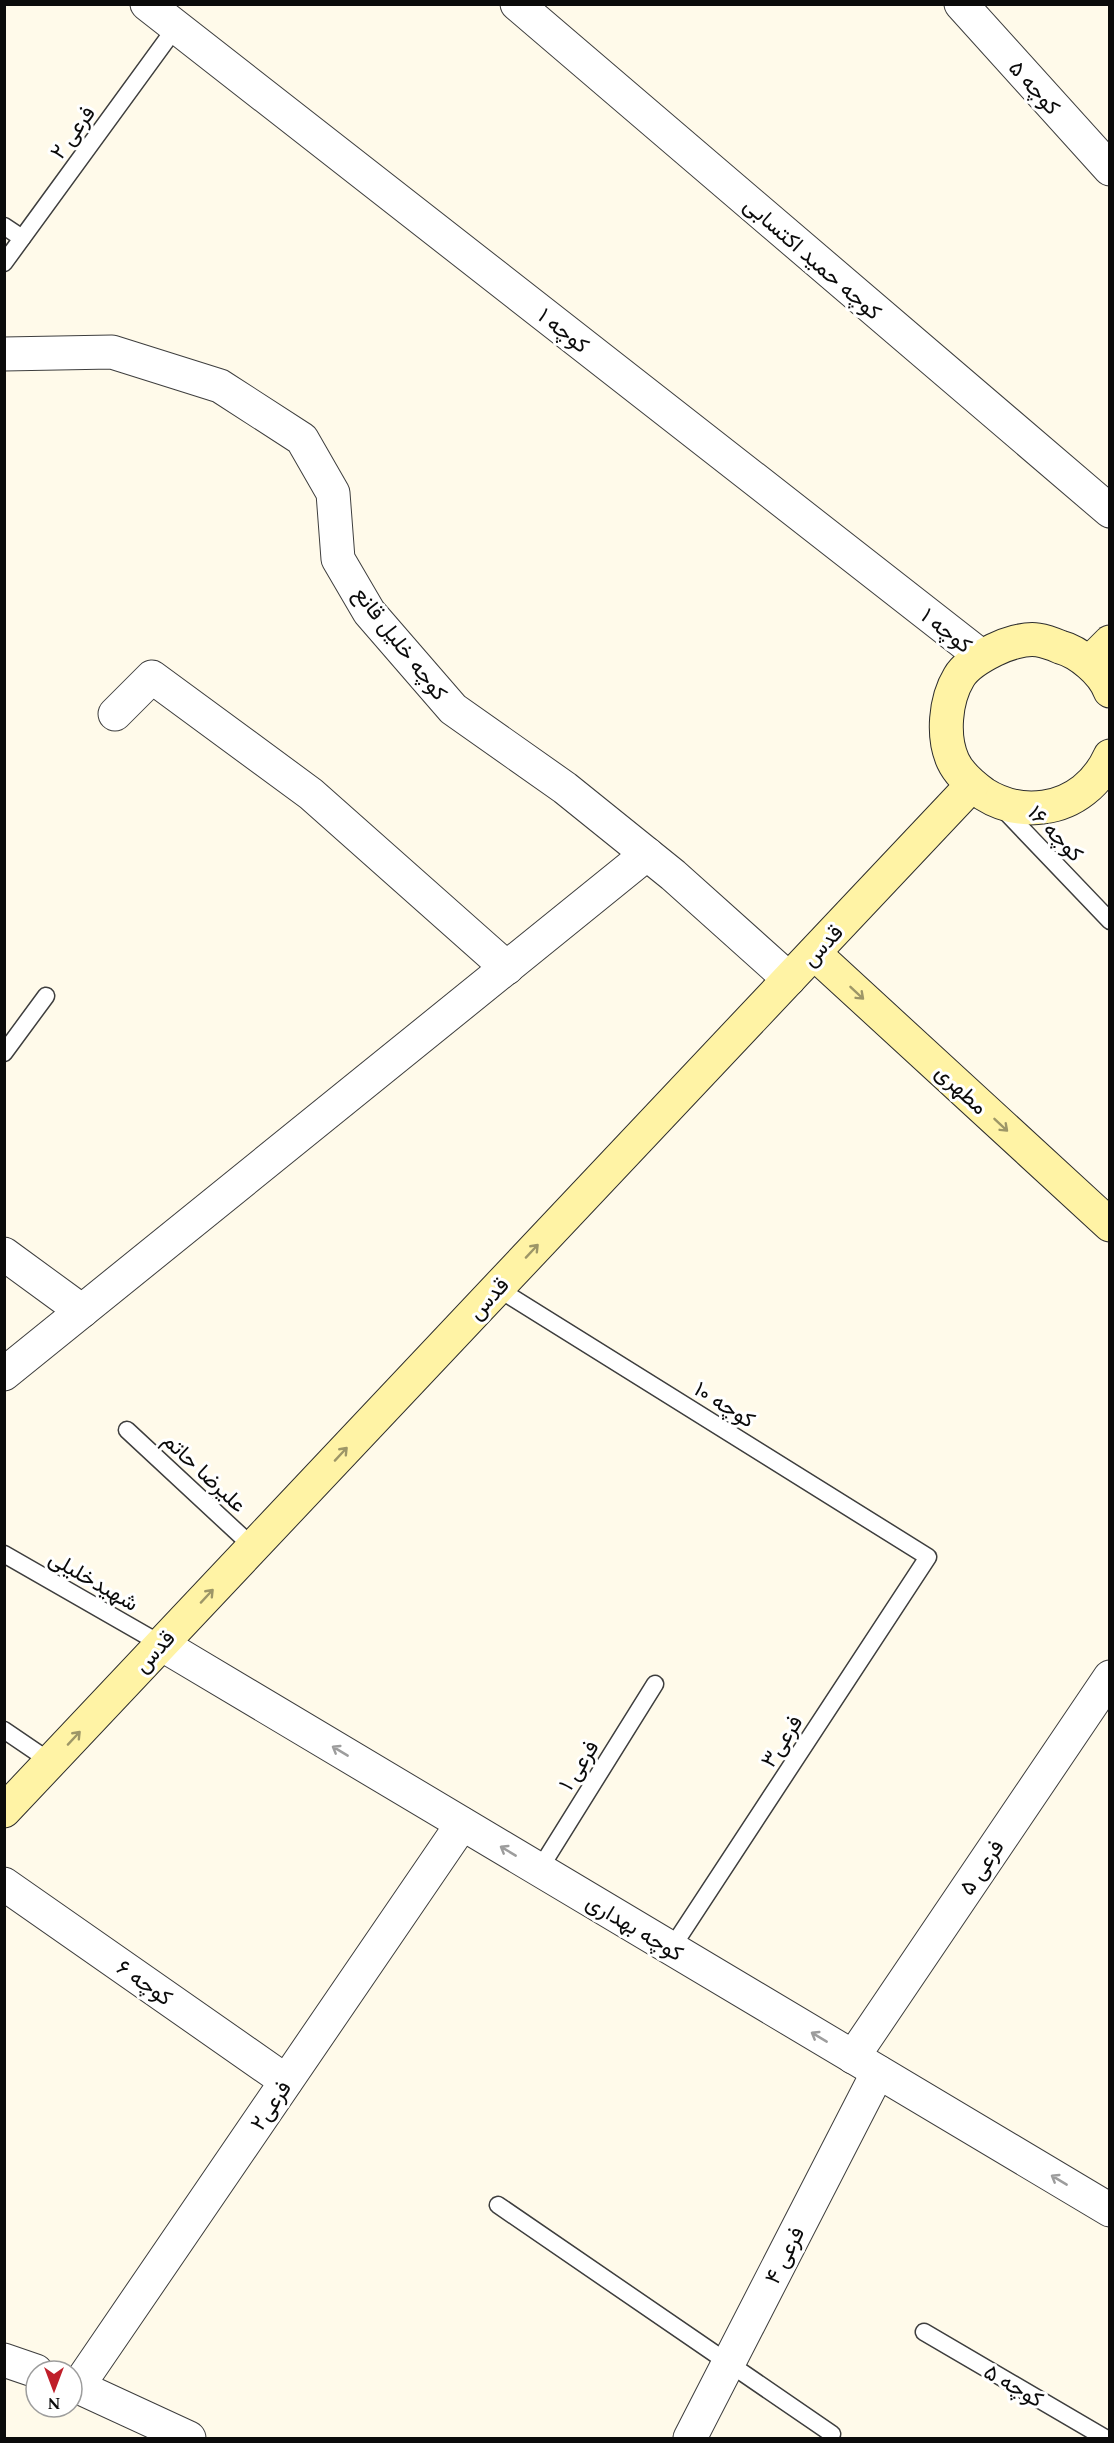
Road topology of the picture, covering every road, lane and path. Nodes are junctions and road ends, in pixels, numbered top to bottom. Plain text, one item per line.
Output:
1 (147, 4) edge
2 (517, 4) edge
3 (961, 4) edge
4 (176, 27) junction
5 (1110, 169) edge
6 (4, 226) edge
7 (22, 238) junction
8 (4, 263) edge
9 (4, 354) edge
10 (1110, 511) edge
11 (1099, 652) edge
12 (981, 656) junction
13 (1110, 691) edge
14 (115, 714) dead end
15 (1110, 756) edge
16 (984, 793) junction
17 (648, 854) junction
18 (1110, 921) edge
19 (814, 953) junction
20 (507, 968) junction
21 (789, 979) junction
22 (46, 996) dead end
23 (4, 1053) edge
24 (1110, 1225) edge
25 (4, 1254) edge
26 (497, 1288) junction
27 (82, 1311) junction
28 (4, 1374) edge
29 (127, 1430) dead end
30 (253, 1547) junction
31 (4, 1554) edge
32 (928, 1557) joint
33 (161, 1644) junction
34 (1110, 1677) edge
35 (655, 1684) dead end
36 (4, 1730) edge
37 (51, 1762) junction
38 (4, 1811) edge
39 (462, 1824) junction
40 (539, 1870) junction
41 (4, 1884) edge
42 (672, 1948) junction
43 (865, 2064) junction
44 (286, 2081) junction
45 (498, 2205) dead end
46 (1110, 2210) edge
47 (924, 2332) dead end
48 (4, 2360) edge
49 (729, 2363) junction
50 (24, 2367) edge
51 (84, 2372) edge
52 (84, 2389) edge
53 (832, 2434) dead end
54 (189, 2439) edge
55 (690, 2439) edge
56 (1105, 2439) edge

1 - 4 street, کوچه ۱
2 - 10 street, کوچه حمید اکتسابی
3 - 5 street, کوچه ۵
4 - 7 lane, فرعی ۲
4 - 12 street, کوچه ۱
6 - 7 lane
7 - 8 lane, فرعی ۲
9 - 17 street, کوچه خلیل قانع
11 - 12 street
11 - 13 street
12 - 16 street
14 - 20 street
15 - 16 street
16 - 18 lane, کوچه ۱۶
16 - 19 street, قدس
17 - 20 street
17 - 21 street, کوچه خلیل قانع
19 - 21 street, قدس
19 -> 24 street, مطهری
20 - 27 street
26 -> 21 street, قدس
22 - 23 lane
25 - 27 street
30 -> 26 street, قدس
26 - 32 lane, کوچه ۱۰
27 - 28 street
29 - 30 lane, علیرضا حاتم
33 -> 30 street, قدس
31 - 33 lane, شهیدخلیلی
32 - 42 lane, فرعی۳
37 -> 33 street, قدس
39 -> 33 street, کوچه بهداری
34 - 43 street, فرعی ۵
35 - 40 lane, فرعی ۱
36 - 37 lane
37 - 38 street, قدس
40 -> 39 street, کوچه بهداری
39 - 44 street, فرعی۲
40 - 42 street, کوچه بهداری
41 - 44 street, کوچه ۶
43 -> 42 street, کوچه بهداری
46 -> 43 street, کوچه بهداری
43 - 49 street, فرعی ۴
44 - 51 street, فرعی۲
45 - 49 lane
47 - 56 lane, کوچه ۵
48 - 50 street
49 - 53 lane
49 - 55 street, فرعی ۴
52 - 54 street

